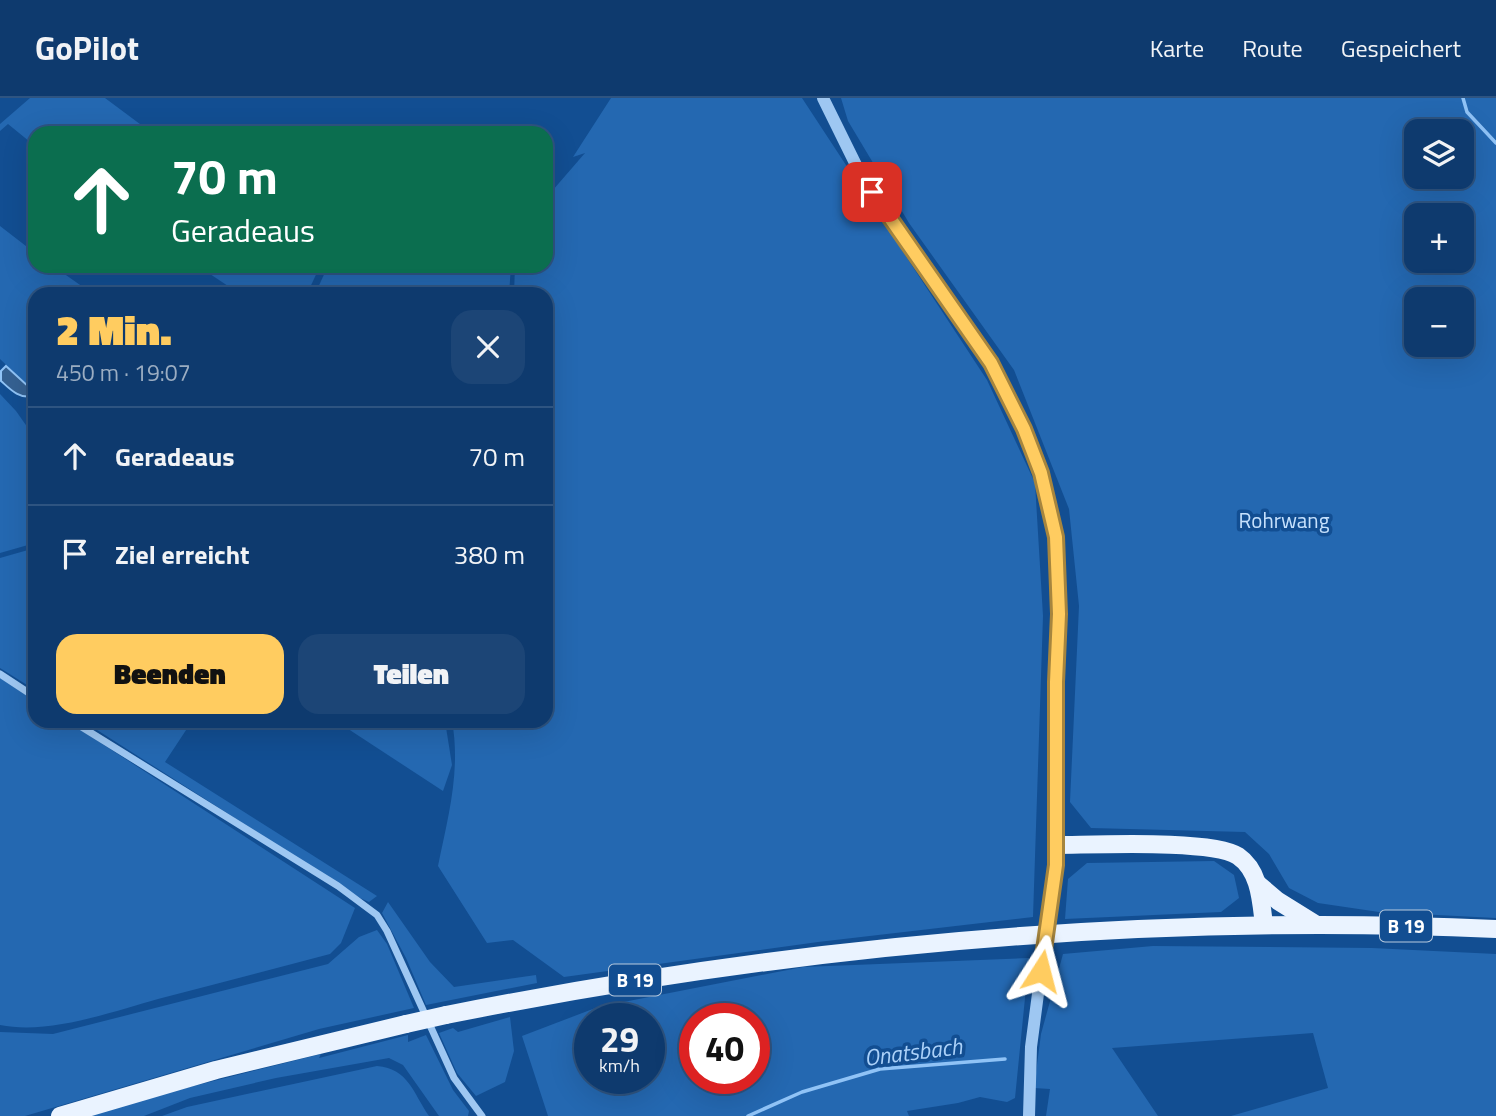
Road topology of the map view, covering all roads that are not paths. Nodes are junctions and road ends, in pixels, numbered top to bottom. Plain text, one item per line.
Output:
1 (823, 98) edge
2 (0, 674) edge
3 (28, 692) edge
4 (83, 728) edge
5 (1056, 845) junction
6 (1258, 884) junction
7 (1264, 925) junction
8 (1316, 925) junction
9 (1496, 929) edge
10 (60, 1116) edge
11 (482, 1116) edge
12 (1029, 1116) edge

1 - 5 street
2 - 3 street
4 - 11 street
5 - 6 main road
5 - 12 street, bridge
6 - 7 main road
6 - 8 main road
7 - 8 main road, B 19
7 - 10 main road, B 19, bridge
8 - 9 main road, B 19

